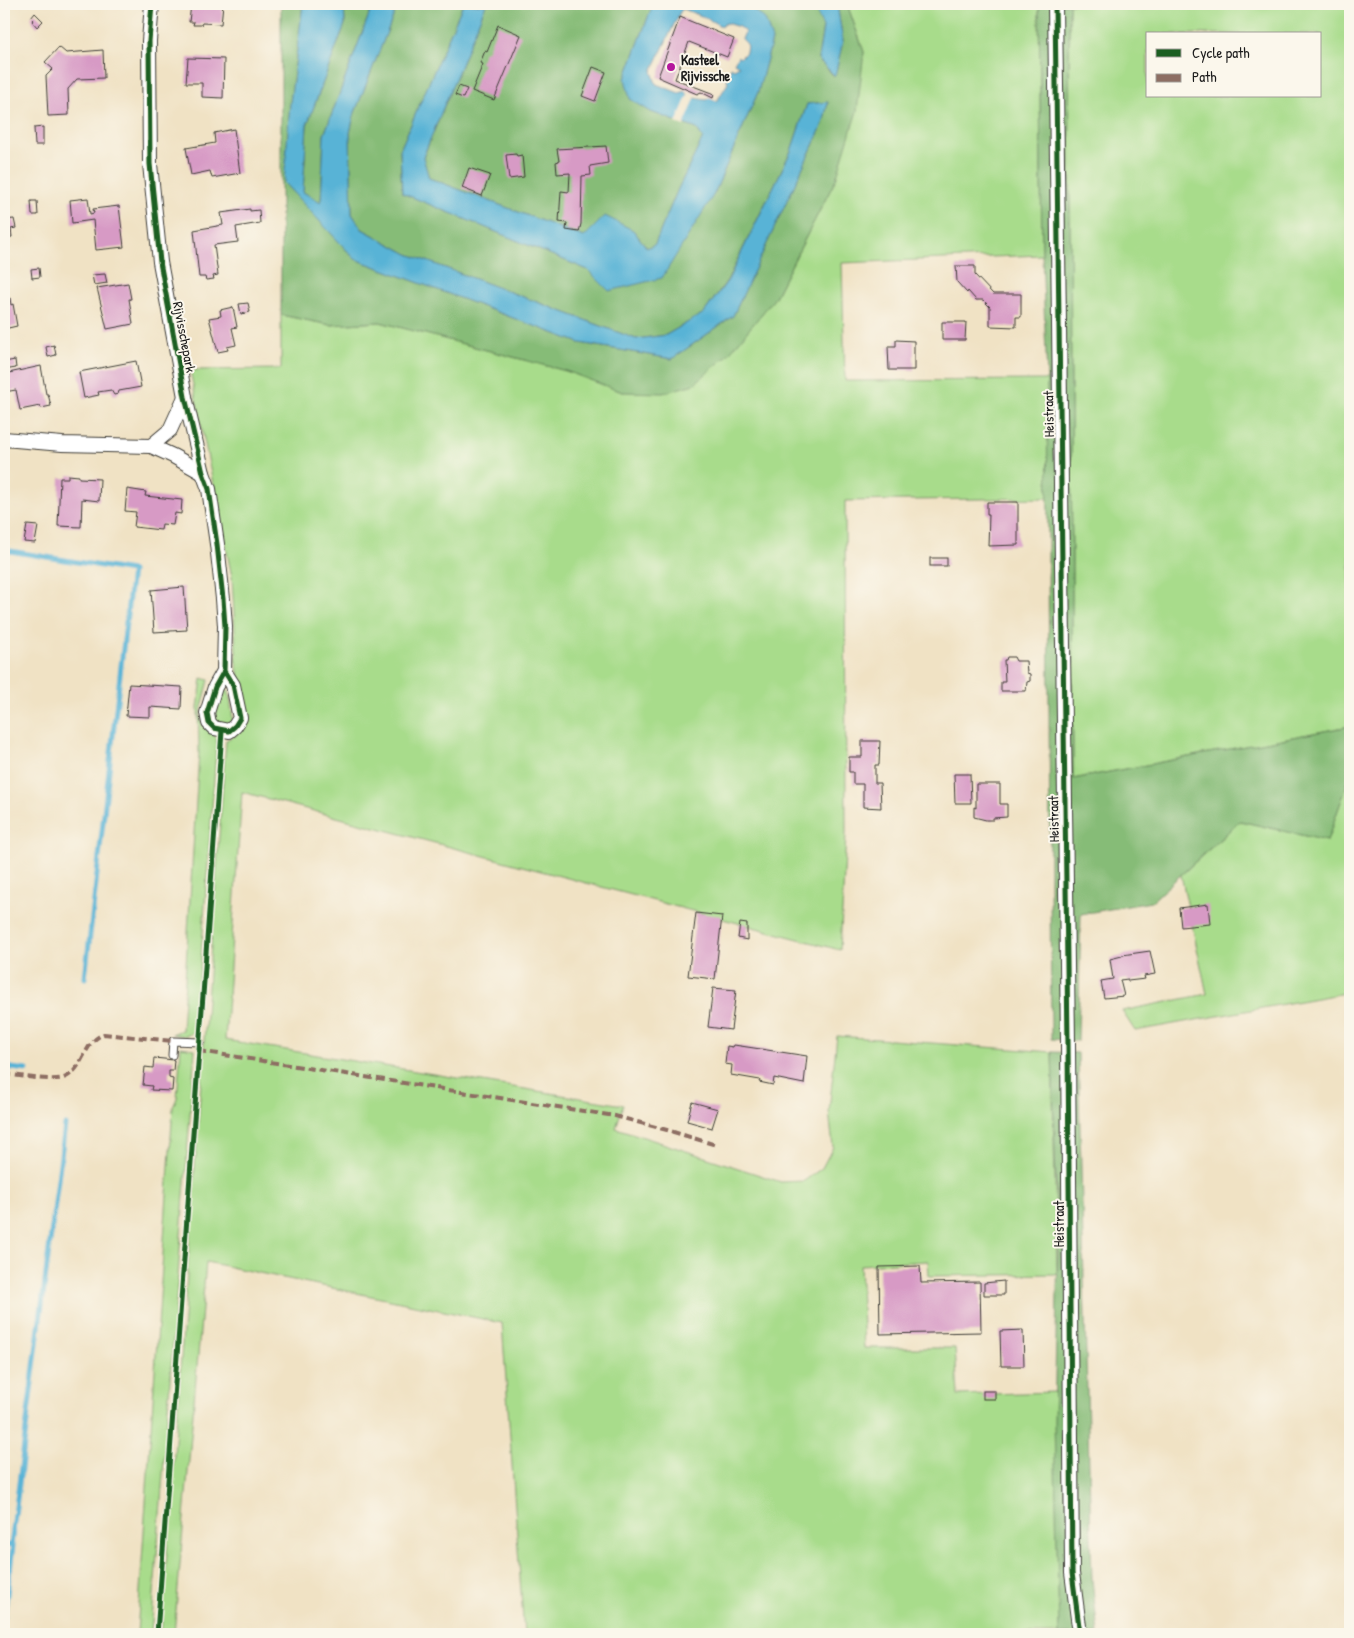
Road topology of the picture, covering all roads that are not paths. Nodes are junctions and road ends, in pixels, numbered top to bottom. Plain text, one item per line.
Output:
1 (152, 4) edge
2 (1055, 4) edge
3 (185, 397) junction
4 (4, 439) edge
5 (150, 446) junction
6 (203, 473) junction
7 (224, 671) dead end
8 (200, 1042) dead end
9 (172, 1056) dead end
10 (1080, 1634) edge

1 - 3 street, Rijvisschepark
2 - 10 street, Heistraat
3 - 5 street
3 - 6 street, Rijvisschepark
4 - 5 street
5 - 6 street
6 - 7 street, Rijvisschepark
8 - 9 lane

